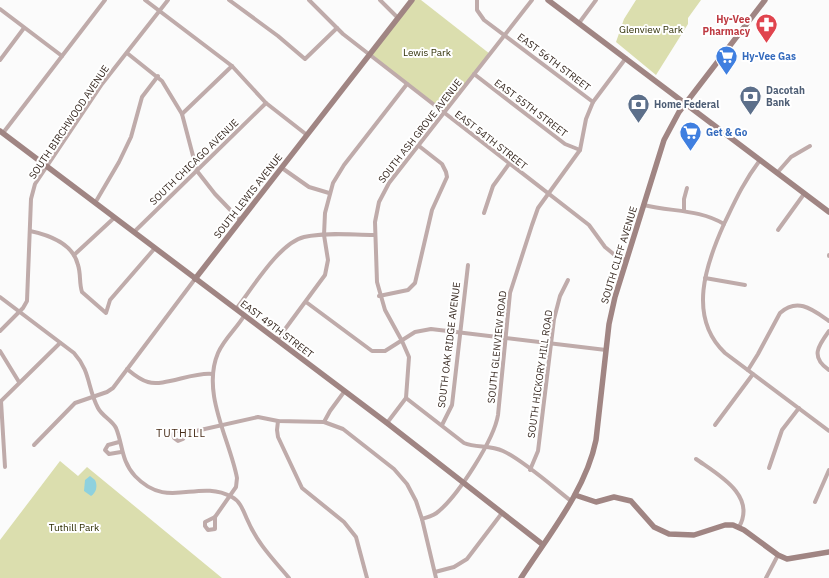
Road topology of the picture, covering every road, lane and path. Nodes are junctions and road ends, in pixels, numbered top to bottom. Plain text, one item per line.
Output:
1 (106, 0) edge
2 (145, 0) edge
3 (168, 0) edge
4 (229, 0) edge
5 (309, 0) edge
6 (380, 0) edge
7 (412, 0) edge
8 (477, 0) edge
9 (532, 0) edge
10 (548, 0) edge
11 (596, 0) edge
12 (765, 0) edge
13 (0, 9) edge
14 (159, 11) junction
15 (398, 18) junction
16 (579, 23) junction
17 (24, 28) junction
18 (336, 28) junction
19 (504, 35) junction
20 (127, 53) junction
21 (370, 54) junction
22 (62, 56) junction
23 (626, 58) junction
24 (0, 60) edge
25 (232, 66) junction
26 (474, 74) junction
27 (158, 76) junction
28 (407, 84) junction
29 (593, 102) junction
30 (266, 103) junction
31 (686, 104) junction
32 (444, 113) junction
33 (182, 114) junction
34 (1, 132) edge
35 (307, 135) junction
36 (419, 146) junction
37 (810, 146) dead end
38 (580, 150) junction
39 (760, 160) junction
40 (509, 164) junction
41 (47, 167) junction
42 (282, 168) junction
43 (197, 171) junction
44 (777, 173) junction
45 (687, 188) dead end
46 (329, 193) junction
47 (549, 194) junction
48 (804, 194) junction
49 (95, 203) junction
50 (644, 205) junction
51 (684, 211) junction
52 (829, 212) edge
53 (484, 213) dead end
54 (114, 218) junction
55 (240, 220) junction
56 (724, 224) junction
57 (778, 230) dead end
58 (30, 231) junction
59 (134, 232) junction
60 (324, 235) junction
61 (374, 235) junction
62 (154, 248) junction
63 (74, 255) junction
64 (626, 260) junction
65 (468, 265) dead end
66 (705, 278) junction
67 (195, 279) junction
68 (568, 280) dead end
69 (744, 285) dead end
70 (380, 296) junction
71 (0, 297) edge
72 (306, 302) junction
73 (236, 309) junction
74 (19, 312) junction
75 (244, 316) junction
76 (829, 322) edge
77 (0, 331) edge
78 (829, 331) edge
79 (459, 332) junction
80 (506, 337) junction
81 (276, 340) junction
82 (402, 341) junction
83 (551, 342) junction
84 (60, 343) junction
85 (606, 350) junction
86 (0, 351) edge
87 (126, 369) junction
88 (748, 370) junction
89 (829, 370) edge
90 (212, 374) junction
91 (753, 374) junction
92 (19, 382) junction
93 (344, 392) junction
94 (94, 397) junction
95 (406, 398) junction
96 (1, 401) edge
97 (798, 408) junction
98 (278, 421) junction
99 (324, 422) junction
100 (387, 423) junction
101 (221, 425) junction
102 (442, 425) junction
103 (715, 425) dead end
104 (829, 431) edge
105 (188, 433) dead end
106 (119, 442) junction
107 (34, 445) dead end
108 (485, 447) junction
109 (121, 452) junction
110 (696, 459) dead end
111 (5, 467) dead end
112 (769, 468) dead end
113 (530, 470) junction
114 (829, 470) edge
115 (463, 482) junction
116 (575, 495) junction
117 (230, 496) junction
118 (571, 501) junction
119 (815, 502) dead end
120 (502, 513) junction
121 (215, 517) dead end
122 (422, 519) junction
123 (739, 527) junction
124 (542, 544) junction
125 (829, 552) edge
126 (778, 555) junction
127 (435, 572) junction
128 (288, 578) edge
129 (367, 578) edge
130 (436, 578) edge
131 (520, 578) edge
132 (766, 578) edge

1 - 22 street
2 - 14 street
3 - 14 street, SOUTH BIRCHWOOD AVENUE
4 - 18 street
5 - 18 street, EAST 54TH STREET
6 - 15 street
7 - 15 street, SOUTH LEWIS AVENUE
8 - 19 street, EAST 56TH STREET
9 - 19 street, SOUTH ASH GROVE AVENUE
10 - 16 street
11 - 16 street
12 - 31 street, SOUTH CLIFF AVENUE
13 - 17 street
14 - 20 street, SOUTH BIRCHWOOD AVENUE
14 - 25 street
15 - 21 street, SOUTH LEWIS AVENUE
16 - 23 street
17 - 22 street
17 - 24 street
18 - 21 street, EAST 54TH STREET
19 - 26 street, SOUTH ASH GROVE AVENUE
19 - 29 street, EAST 56TH STREET
20 - 27 street
20 - 41 street, SOUTH BIRCHWOOD AVENUE
21 - 28 street, EAST 54TH STREET
21 - 35 street, SOUTH LEWIS AVENUE
22 - 34 street
23 - 29 street, SOUTH GLENVIEW ROAD
23 - 31 street
25 - 30 street
25 - 33 street
26 - 32 street, SOUTH ASH GROVE AVENUE
26 - 38 street, EAST 55TH STREET
27 - 33 street
27 - 49 street
28 - 32 street, EAST 54TH STREET
28 - 46 street
29 - 38 street, SOUTH GLENVIEW ROAD
30 - 35 street
30 - 43 street, SOUTH CHICAGO AVENUE
31 - 39 street
31 - 50 street, SOUTH CLIFF AVENUE
32 - 36 street, SOUTH ASH GROVE AVENUE
32 - 40 street, EAST 54TH STREET
33 - 43 street
34 - 41 street, EAST 49TH STREET
35 - 42 street, SOUTH LEWIS AVENUE
36 - 61 street, SOUTH ASH GROVE AVENUE
36 - 70 street
37 - 44 street
38 - 47 street, SOUTH GLENVIEW ROAD
39 - 44 street
39 - 56 street
40 - 47 street, EAST 54TH STREET
40 - 53 street
41 - 49 street, EAST 49TH STREET
41 - 58 street, SOUTH BIRCHWOOD AVENUE
42 - 46 street
42 - 55 street, SOUTH LEWIS AVENUE
43 - 55 street
43 - 59 street, SOUTH CHICAGO AVENUE
44 - 48 street
45 - 51 street
46 - 60 street
47 - 64 street, EAST 54TH STREET
47 - 80 street, SOUTH GLENVIEW ROAD
48 - 52 street
48 - 57 street
49 - 54 street, EAST 49TH STREET
50 - 51 street
50 - 64 street, SOUTH CLIFF AVENUE
51 - 56 street
54 - 59 street, EAST 49TH STREET
54 - 63 street
55 - 67 street, SOUTH LEWIS AVENUE
56 - 66 street
58 - 63 street
58 - 74 street, SOUTH BIRCHWOOD AVENUE
59 - 62 street, EAST 49TH STREET
60 - 61 street
60 - 72 street
60 - 73 street
61 - 70 street, SOUTH ASH GROVE AVENUE
62 - 63 street
62 - 67 street, EAST 49TH STREET
64 - 85 street, SOUTH CLIFF AVENUE
65 - 79 street, SOUTH OAK RIDGE AVENUE
66 - 69 street
66 - 88 street
67 - 73 street, EAST 49TH STREET
67 - 87 street, SOUTH LEWIS AVENUE
68 - 83 street, SOUTH HICKORY HILL ROAD
70 - 82 street, SOUTH ASH GROVE AVENUE
71 - 74 street
72 - 81 street
72 - 82 street
73 - 75 street, EAST 49TH STREET
74 - 77 street, SOUTH BIRCHWOOD AVENUE
74 - 84 street
75 - 81 street, EAST 49TH STREET
75 - 90 street
76 - 88 street
78 - 89 street
79 - 80 street
79 - 82 street
79 - 102 street, SOUTH OAK RIDGE AVENUE
80 - 83 street
80 - 108 street, SOUTH GLENVIEW ROAD
81 - 93 street, EAST 49TH STREET
82 - 95 street, SOUTH ASH GROVE AVENUE
83 - 85 street
83 - 113 street, SOUTH HICKORY HILL ROAD
84 - 92 street
84 - 94 street
85 - 116 street, SOUTH CLIFF AVENUE
86 - 92 street
87 - 90 street
87 - 94 street, SOUTH LEWIS AVENUE
88 - 91 street
90 - 101 street
91 - 97 street
91 - 103 street
92 - 96 street
93 - 99 street
93 - 100 street, EAST 49TH STREET
94 - 106 street
94 - 107 street, SOUTH LEWIS AVENUE
95 - 100 street
95 - 102 street
96 - 111 street
97 - 104 street
97 - 112 street
98 - 99 street
98 - 101 street
98 - 129 street
99 - 122 street
100 - 115 street, EAST 49TH STREET
101 - 105 street
101 - 117 street
102 - 108 street
106 - 109 street
106 - 109 street
108 - 113 street
108 - 115 street, SOUTH GLENVIEW ROAD
109 - 117 street
110 - 123 street
113 - 118 street
114 - 119 street
115 - 120 street, EAST 49TH STREET
115 - 122 street, SOUTH GLENVIEW ROAD
116 - 118 street, SOUTH CLIFF AVENUE
116 - 123 street
117 - 121 street
117 - 128 street
118 - 124 street, SOUTH CLIFF AVENUE
120 - 124 street, EAST 49TH STREET
120 - 127 street
122 - 127 street
123 - 126 street
124 - 131 street, SOUTH CLIFF AVENUE
125 - 126 street
126 - 132 street
127 - 130 street

